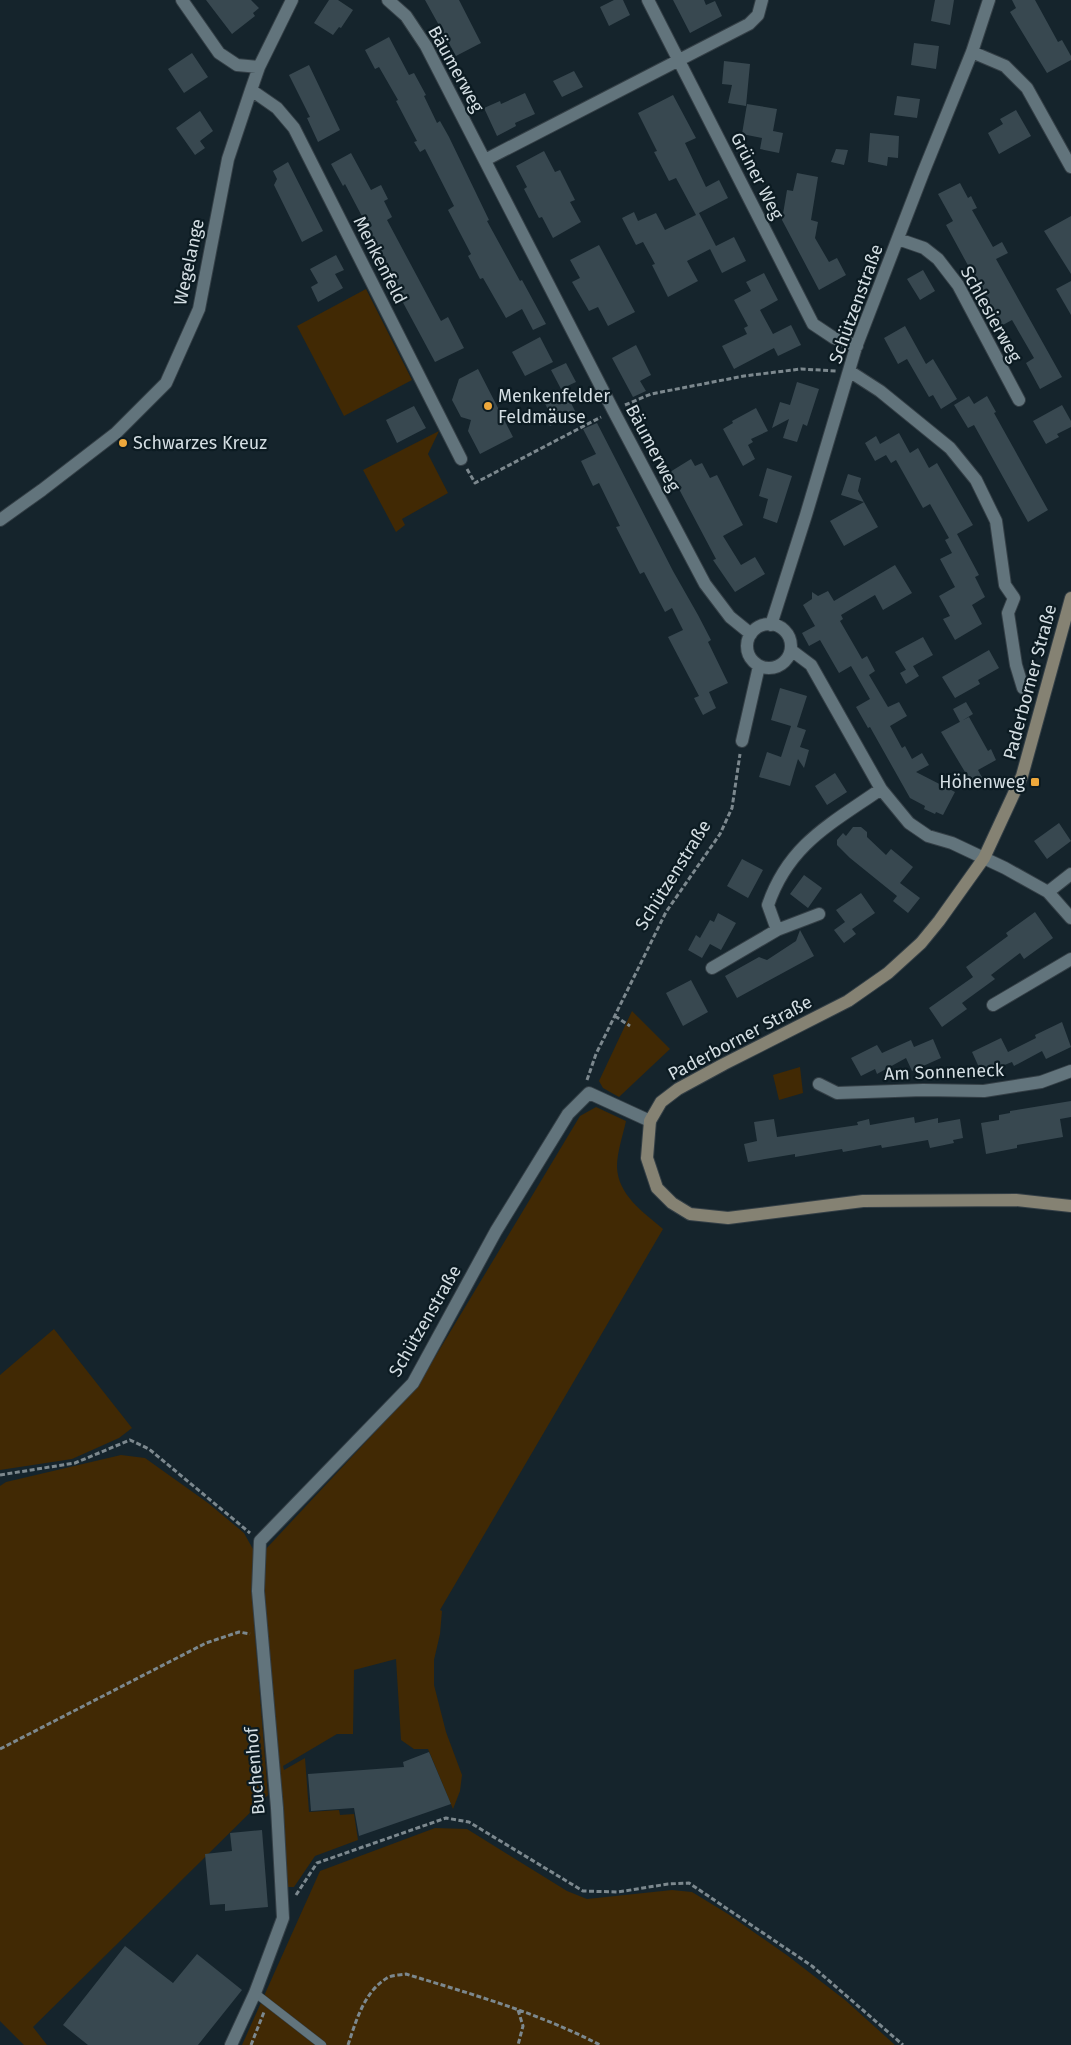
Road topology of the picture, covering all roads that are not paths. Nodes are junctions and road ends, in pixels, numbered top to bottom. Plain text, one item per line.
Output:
1 (182, 0) edge
2 (292, 0) edge
3 (388, 0) edge
4 (648, 0) edge
5 (762, 0) edge
6 (989, 0) edge
7 (972, 52) junction
8 (679, 62) junction
9 (259, 67) junction
10 (250, 90) junction
11 (485, 160) junction
12 (1071, 167) edge
13 (898, 239) junction
14 (857, 346) junction
15 (849, 372) junction
16 (1019, 400) dead end
17 (461, 459) road end
18 (0, 520) edge
19 (1071, 598) edge
20 (771, 625) junction
21 (751, 634) junction
22 (791, 650) junction
23 (759, 666) junction
24 (1023, 688) dead end
25 (742, 741) road end
26 (881, 788) junction
27 (984, 858) junction
28 (1071, 874) edge
29 (1048, 892) junction
30 (819, 914) dead end
31 (1071, 918) edge
32 (777, 930) junction
33 (1071, 959) edge
34 (712, 968) dead end
35 (993, 1005) dead end
36 (1071, 1071) edge
37 (819, 1084) dead end
38 (650, 1121) junction
39 (1071, 1206) edge
40 (260, 1541) joint
41 (255, 1993) junction
42 (231, 2045) edge
43 (322, 2045) edge

1 - 9 street
2 - 9 street, Wegelange
3 - 11 street, Bäumerweg
4 - 8 street, Grüner Weg
5 - 8 street
6 - 7 street, Schützenstraße
7 - 12 street
7 - 13 street, Schützenstraße
8 - 11 street
8 - 14 street, Grüner Weg
9 - 10 street, Wegelange
10 - 17 street, Menkenfeld
10 - 18 street, Wegelange
11 - 21 street, Bäumerweg
13 - 14 street, Schützenstraße
13 - 16 street, Schlesierweg
14 - 15 street, Schützenstraße
15 - 20 street, Schützenstraße
15 - 24 street
19 - 27 main road, Paderborner Straße
20 - 21 street
20 - 22 street
21 - 23 street
22 - 23 street
22 - 26 street
23 - 25 street
26 - 27 street
26 - 32 street
27 - 29 street
27 - 38 main road, Paderborner Straße
28 - 29 street
29 - 31 street
30 - 32 street
32 - 34 street
33 - 35 street
36 - 37 street, Am Sonneneck
38 - 39 main road, Paderborner Straße
38 - 40 street, Schützenstraße
40 - 41 street, Buchenhof
41 - 42 street, Buchenhof
41 - 43 lane

